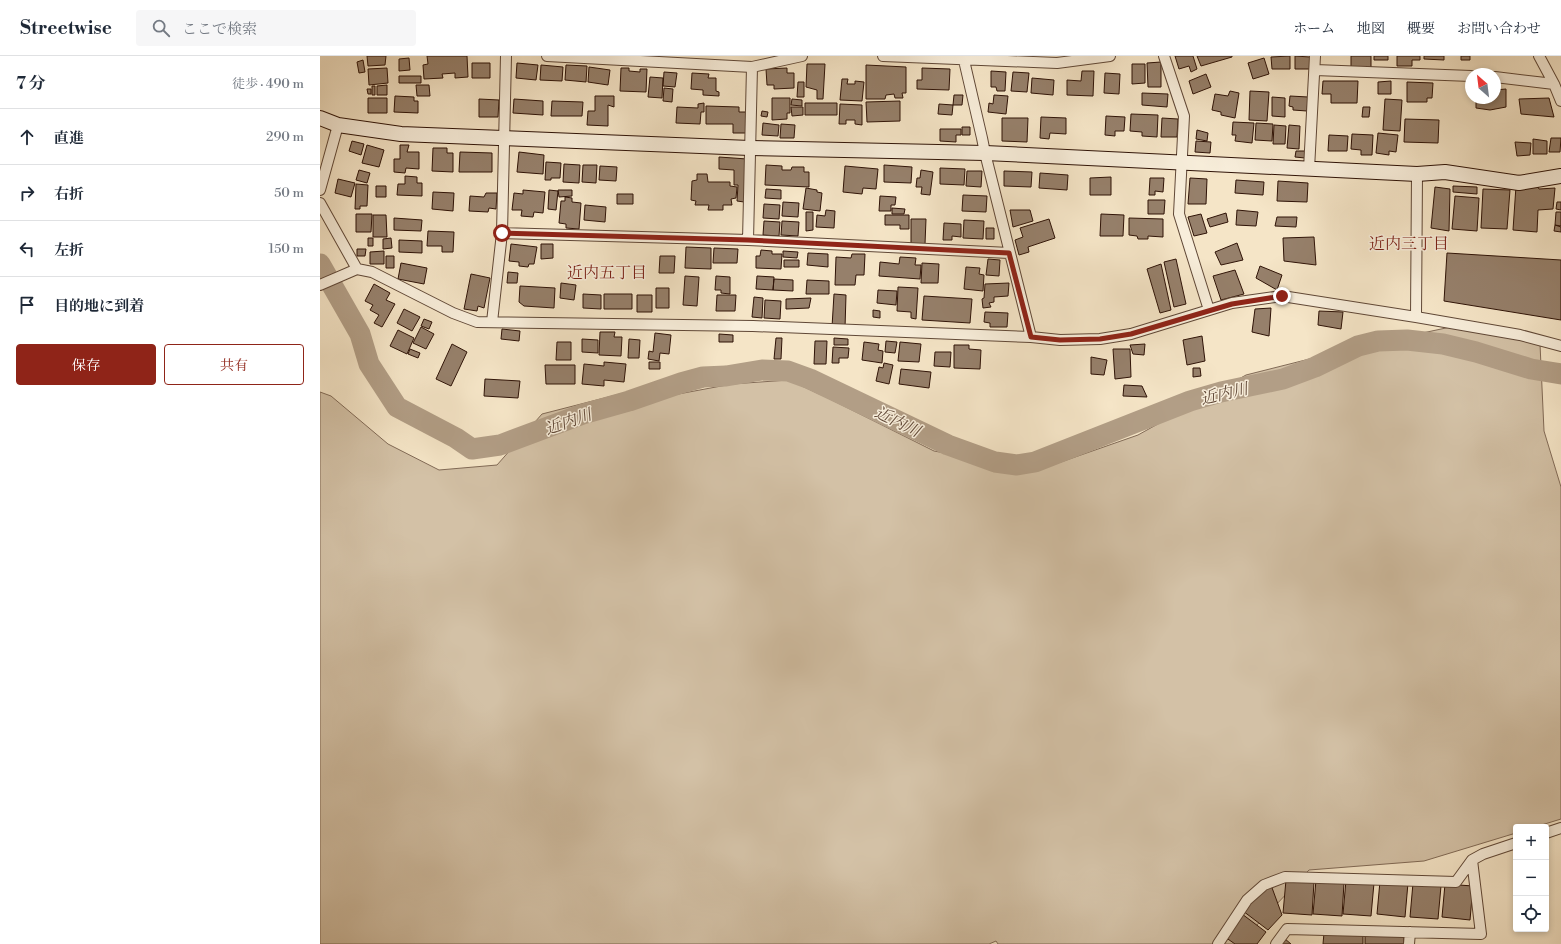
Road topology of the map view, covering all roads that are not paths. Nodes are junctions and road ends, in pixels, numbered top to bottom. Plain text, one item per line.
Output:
1 (506, 56) edge
2 (546, 56) edge
3 (802, 56) edge
4 (883, 56) edge
5 (1110, 56) edge
6 (1164, 56) edge
7 (1315, 56) edge
8 (1539, 56) edge
9 (963, 58) edge
10 (752, 67) junction
11 (1315, 70) junction
12 (1465, 76) edge
13 (1501, 78) edge
14 (1554, 84) junction
15 (1561, 101) edge
16 (320, 118) edge
17 (338, 125) junction
18 (505, 138) junction
19 (750, 148) junction
20 (984, 153) junction
21 (1181, 162) junction
22 (1309, 169) junction
23 (1417, 174) junction
24 (1561, 176) edge
25 (320, 190) edge
26 (320, 203) edge
27 (502, 233) junction
28 (748, 240) junction
29 (1009, 253) junction
30 (357, 269) junction
31 (320, 285) edge
32 (1209, 310) junction
33 (1416, 317) junction
34 (492, 322) junction
35 (1031, 337) junction
36 (1561, 346) edge
37 (1561, 828) edge
38 (1549, 832) edge
39 (1513, 844) edge
40 (1472, 860) junction
41 (1410, 932) junction
42 (1218, 944) edge
43 (1276, 944) edge
44 (1409, 944) edge

1 - 18 street
2 - 10 street
3 - 10 street
4 - 9 street
5 - 9 street
6 - 21 street
7 - 11 street
8 - 14 street
9 - 20 street
10 - 19 street
11 - 12 street
11 - 22 street
13 - 14 street
14 - 15 street
16 - 17 street
17 - 18 street
17 - 25 street
18 - 19 street
18 - 27 street
19 - 20 street
19 - 28 street
20 - 21 street
20 - 29 street
21 - 22 street
21 - 32 street
22 - 23 street
23 - 24 street
23 - 33 street
26 - 30 street
27 - 28 street
27 - 34 street
28 - 29 street
29 - 35 street
30 - 31 street
30 - 34 street
32 - 33 street
32 - 35 street
33 - 36 street
34 - 35 street
37 - 38 street
39 - 40 street
40 - 41 street
40 - 42 street
41 - 43 street
41 - 44 street

